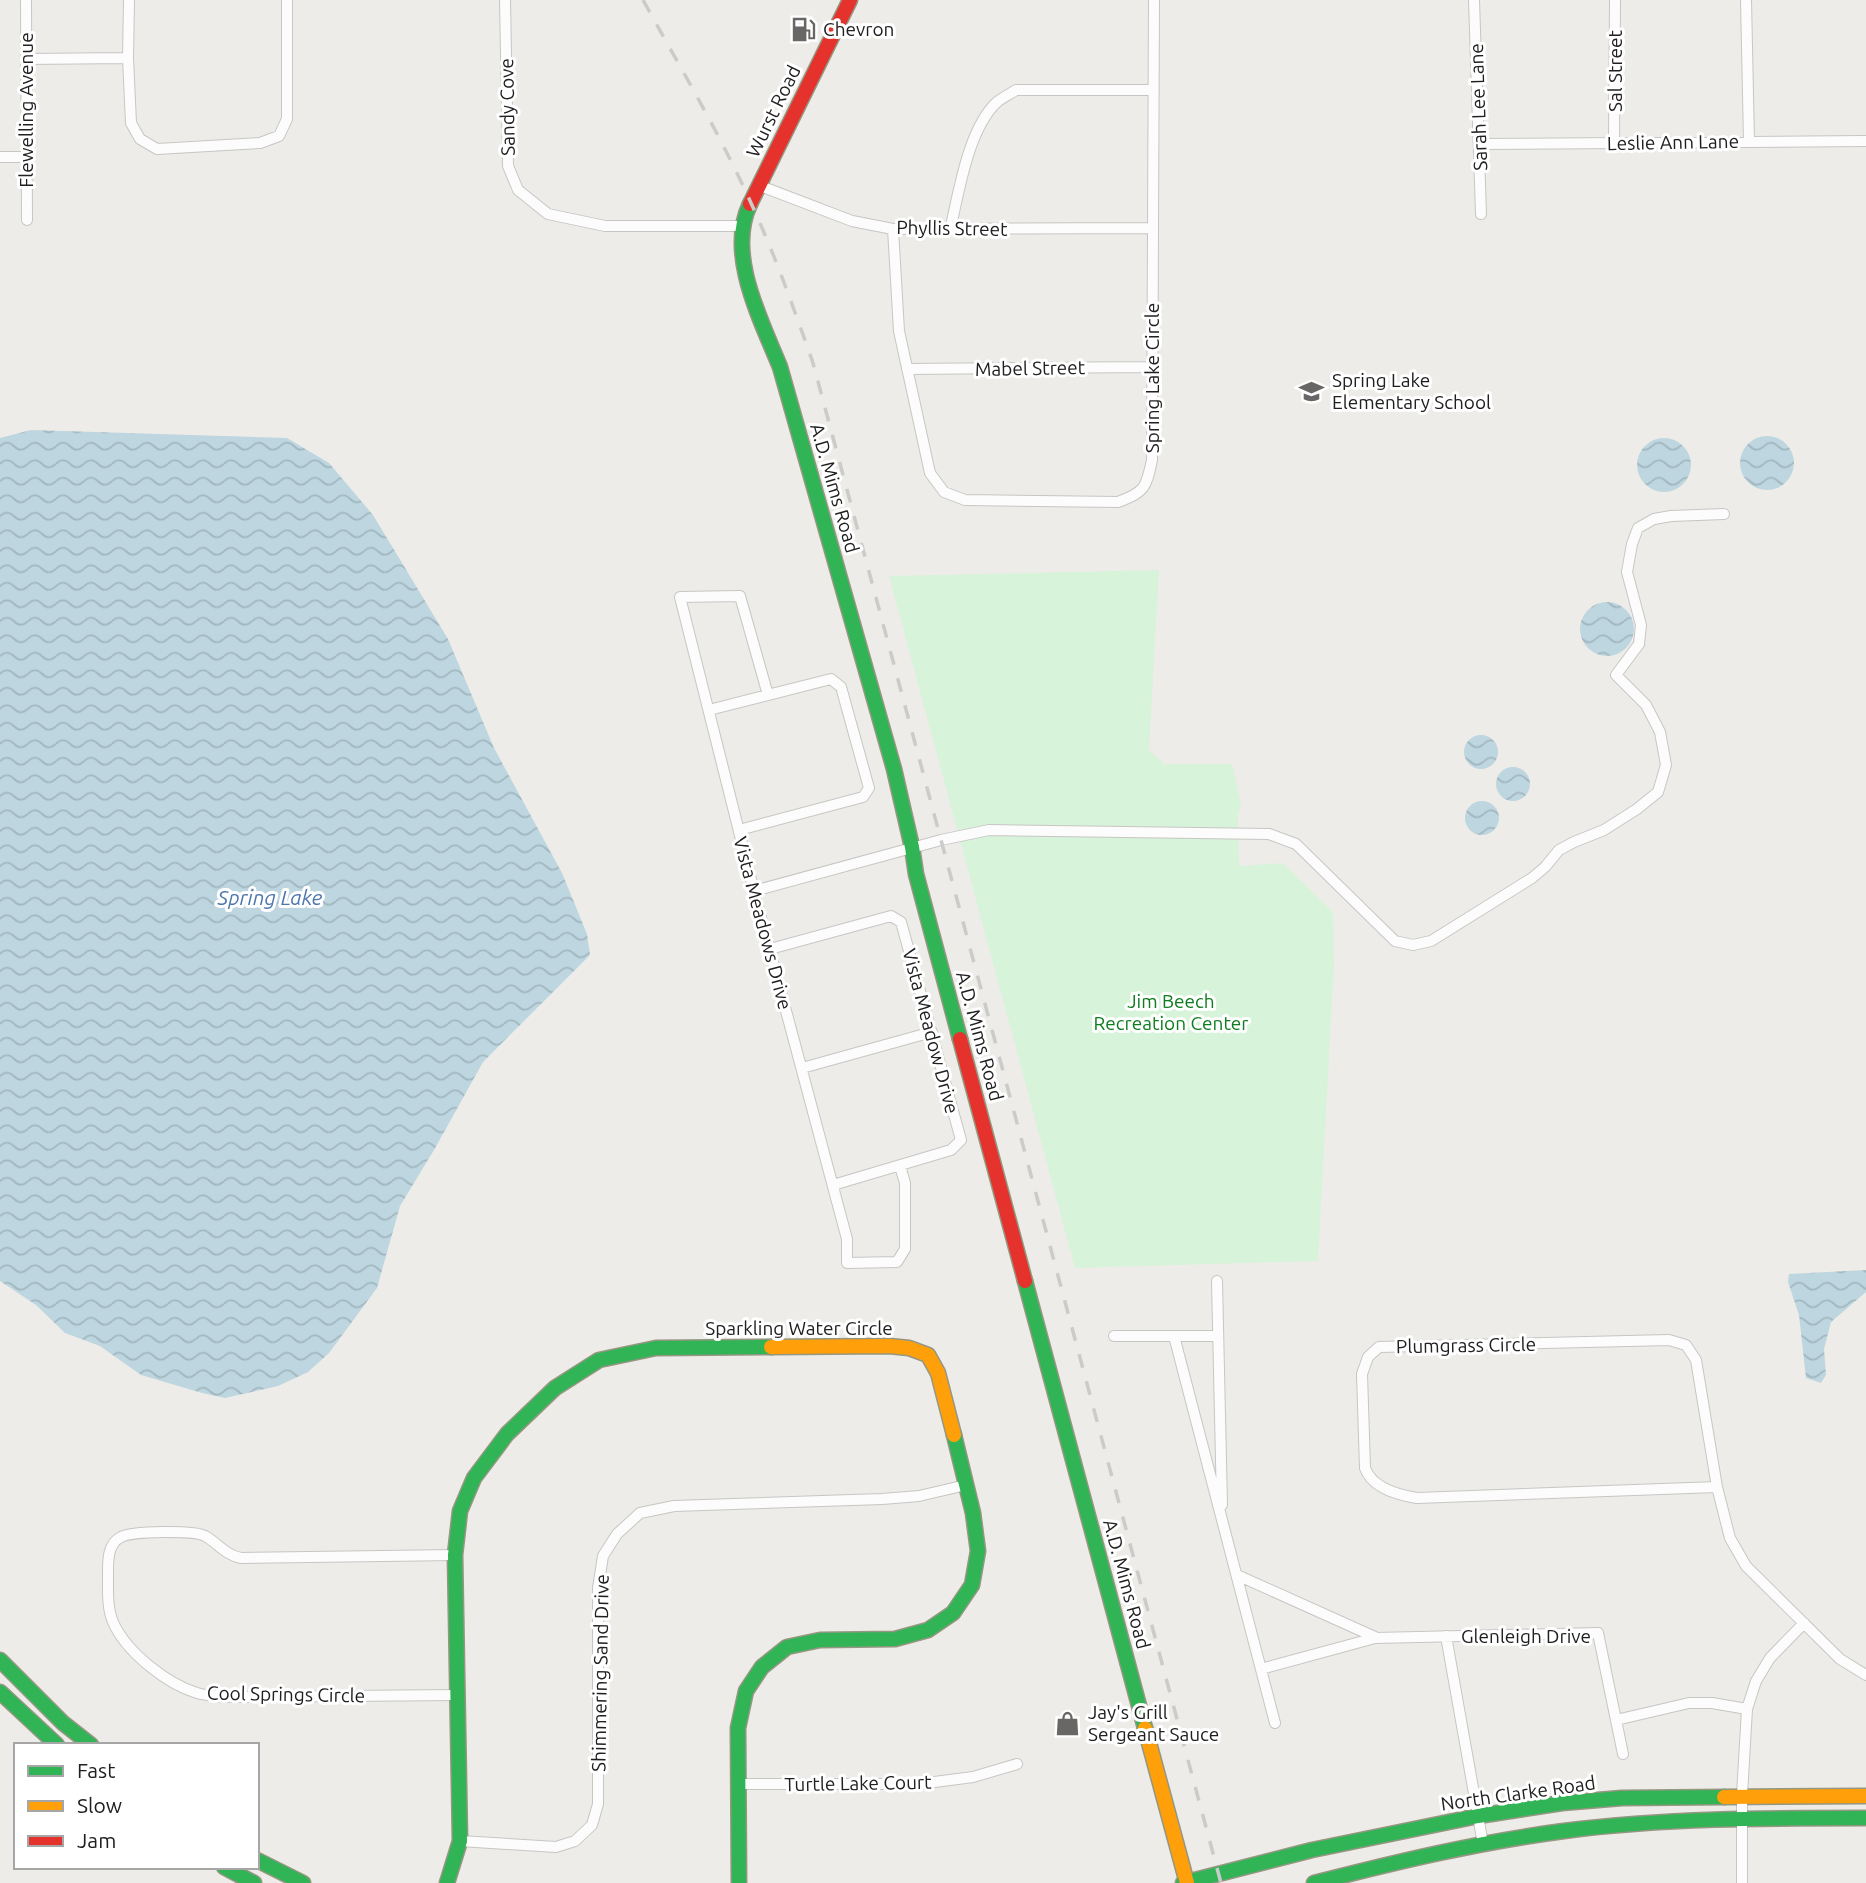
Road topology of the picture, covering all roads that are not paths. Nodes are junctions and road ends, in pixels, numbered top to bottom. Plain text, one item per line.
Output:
1 (26, 0) edge
2 (129, 0) edge
3 (287, 0) edge
4 (505, 0) edge
5 (850, 0) edge
6 (1154, 0) edge
7 (1474, 0) edge
8 (1615, 0) edge
9 (1746, 0) edge
10 (128, 58) junction
11 (26, 59) junction
12 (1153, 90) junction
13 (1866, 141) edge
14 (1749, 142) junction
15 (1614, 143) junction
16 (1480, 144) junction
17 (0, 157) edge
18 (26, 157) junction
19 (758, 185) junction
20 (751, 202) joint
21 (1481, 214) dead end
22 (27, 220) dead end
23 (741, 226) junction
24 (1153, 228) junction
25 (893, 229) junction
26 (950, 230) junction
27 (1153, 367) junction
28 (907, 369) junction
29 (1724, 514) dead end
30 (768, 695) junction
31 (709, 710) junction
32 (739, 830) junction
33 (912, 847) junction
34 (754, 891) junction
35 (770, 948) junction
36 (932, 1032) junction
37 (802, 1068) junction
38 (901, 1166) junction
39 (833, 1185) junction
40 (1217, 1281) dead end
41 (1114, 1336) dead end
42 (1174, 1336) junction
43 (1218, 1336) junction
44 (966, 1485) junction
45 (1717, 1487) junction
46 (1223, 1523) junction
47 (455, 1555) junction
48 (1237, 1575) junction
49 (1804, 1623) junction
50 (1447, 1636) junction
51 (1376, 1637) junction
52 (0, 1660) edge
53 (1261, 1669) junction
54 (1866, 1675) edge
55 (0, 1692) edge
56 (458, 1695) junction
57 (1747, 1709) junction
58 (1616, 1720) junction
59 (1275, 1723) dead end
60 (55, 1743) edge
61 (88, 1743) edge
62 (1623, 1755) dead end
63 (1017, 1764) dead end
64 (738, 1784) junction
65 (1742, 1796) junction
66 (1866, 1796) edge
67 (1478, 1816) junction
68 (1742, 1818) junction
69 (1866, 1818) edge
70 (460, 1841) junction
71 (1483, 1844) junction
72 (259, 1861) edge
73 (228, 1869) edge
74 (254, 1883) edge
75 (303, 1883) edge
76 (447, 1883) edge
77 (740, 1883) edge
78 (1186, 1883) edge
79 (1314, 1883) edge
80 (1742, 1883) edge

1 - 11 street, Flewelling Avenue
2 - 10 street
3 - 10 street
4 - 23 street, Sandy Cove
5 - 19 street, Wurst Road
6 - 12 street, Spring Lake Circle
7 - 16 street, Sarah Lee Lane
8 - 15 street, Sal Street
9 - 14 street
10 - 11 street
11 - 18 street, Flewelling Avenue
12 - 24 street, Spring Lake Circle
12 - 26 street
13 - 14 street, Leslie Ann Lane
14 - 15 street, Leslie Ann Lane
15 - 16 street, Leslie Ann Lane
16 - 21 street, Sarah Lee Lane
17 - 18 street
18 - 22 street, Flewelling Avenue
19 - 20 street, Wurst Road
19 - 25 street, Phyllis Street
20 - 23 street, A.D. Mims Road
23 - 33 street, A.D. Mims Road
24 - 26 street, Phyllis Street
24 - 27 street, Spring Lake Circle
25 - 26 street, Phyllis Street
25 - 28 street, Spring Lake Circle
27 - 28 street, Mabel Street
27 - 28 street, Spring Lake Circle
29 - 33 street
30 - 31 street
30 - 31 street, Vista Meadows Drive
30 - 32 street
31 - 32 street, Vista Meadows Drive
32 - 34 street, Vista Meadows Drive
33 - 34 street
33 - 78 street, A.D. Mims Road
34 - 35 street, Vista Meadows Drive
35 - 36 street, Vista Meadow Drive
35 - 37 street, Vista Meadows Drive
36 - 37 street
36 - 38 street, Vista Meadow Drive
37 - 39 street, Vista Meadows Drive
38 - 39 street, Vista Meadow Drive
38 - 39 street, Vista Meadows Drive
40 - 43 street
41 - 42 street
42 - 43 street
42 - 46 street
43 - 46 street
44 - 47 street, Sparkling Water Circle
44 - 64 street, Sparkling Water Circle
44 - 70 street, Shimmering Sand Drive
45 - 45 street, Plumgrass Circle
45 - 49 street, Plumgrass Circle
46 - 48 street
47 - 56 street, Sparkling Water Circle
47 - 56 street, Cool Springs Circle
48 - 51 street, Glenleigh Drive
48 - 53 street
49 - 54 street, Plumgrass Circle
49 - 57 street
50 - 51 street, Glenleigh Drive
50 - 58 street, Glenleigh Drive
50 - 67 street
51 - 53 street, Glenleigh Drive
52 - 61 street
53 - 59 street
55 - 60 street
56 - 70 street, Sparkling Water Circle
57 - 58 street
57 - 65 street
58 - 62 street, Glenleigh Drive
63 - 64 street, Turtle Lake Court
64 - 77 street, Sparkling Water Circle
65 - 66 street, North Clarke Road
65 - 67 street, North Clarke Road
65 - 68 street
67 - 71 street
67 - 78 street, North Clarke Road
68 - 69 street
68 - 71 street
68 - 80 street
70 - 76 street, Sparkling Water Circle
71 - 79 street
72 - 75 street
73 - 74 street

